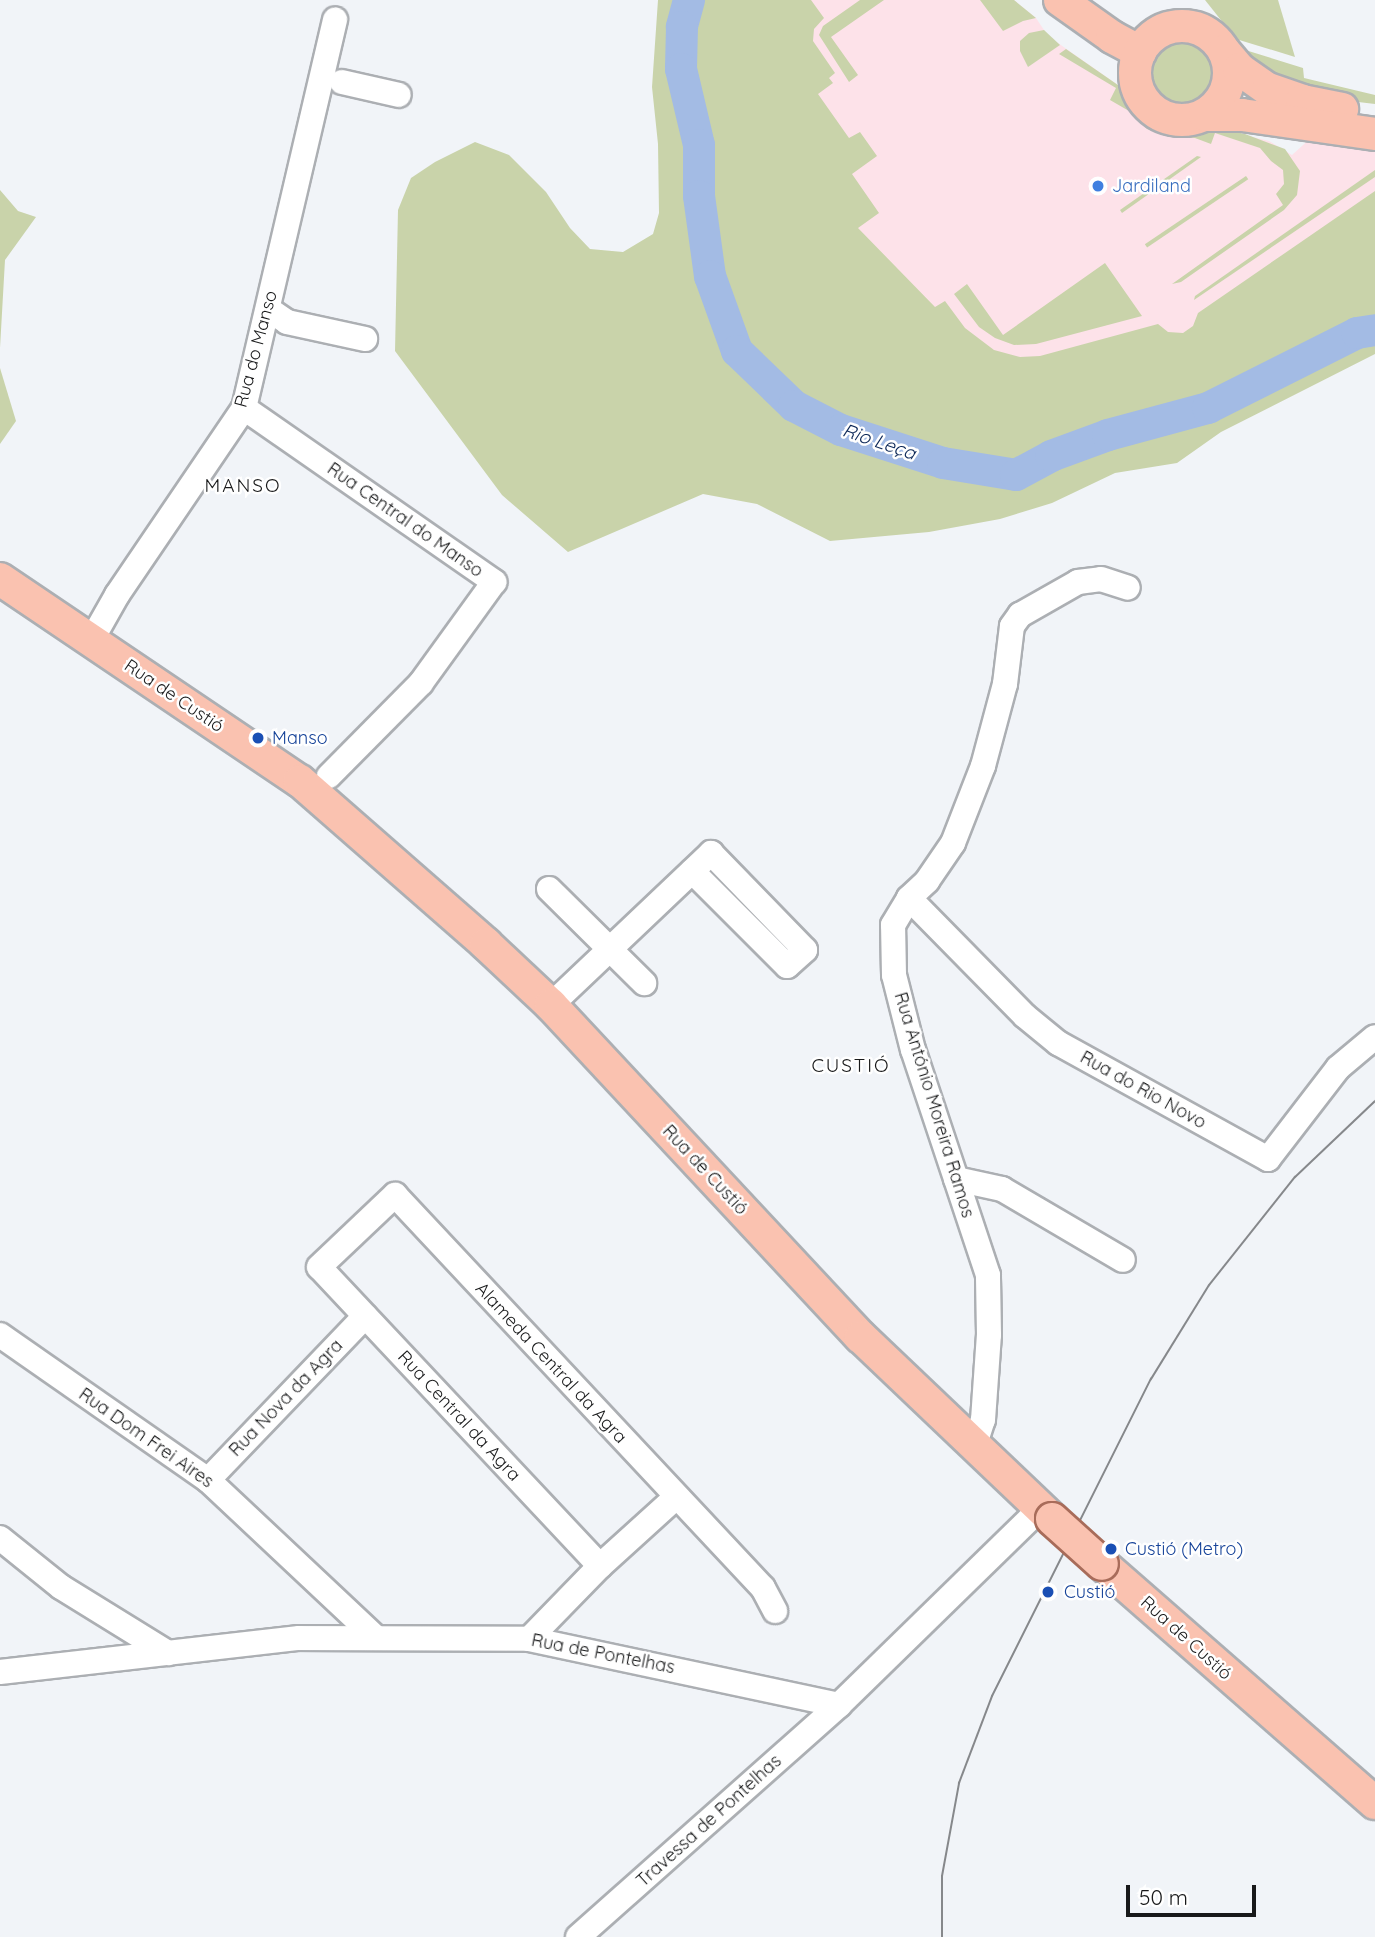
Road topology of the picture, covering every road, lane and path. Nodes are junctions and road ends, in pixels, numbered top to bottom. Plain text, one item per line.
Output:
1 (1060, 0) edge
2 (335, 20) dead end
3 (1224, 51) junction
4 (1140, 52) junction
5 (330, 80) junction
6 (399, 95) dead end
7 (1375, 113) edge
8 (1205, 115) junction
9 (1375, 134) edge
10 (268, 309) junction
11 (365, 338) dead end
12 (244, 408) junction
13 (0, 579) edge
14 (1128, 588) dead end
15 (91, 641) junction
16 (329, 776) dead end
17 (692, 871) junction
18 (549, 889) dead end
19 (909, 898) junction
20 (611, 949) junction
21 (645, 983) dead end
22 (551, 1005) junction
23 (1375, 1037) edge
24 (956, 1180) junction
25 (1123, 1260) dead end
26 (319, 1267) joint
27 (365, 1316) junction
28 (0, 1335) edge
29 (974, 1447) junction
30 (208, 1480) junction
31 (676, 1497) junction
32 (1046, 1514) junction
33 (0, 1538) edge
34 (600, 1566) junction
35 (775, 1611) dead end
36 (375, 1637) junction
37 (529, 1639) junction
38 (168, 1653) junction
39 (0, 1672) edge
40 (839, 1704) junction
41 (1375, 1803) edge
42 (578, 1937) edge

1 - 4 main road
2 - 5 street, Rua do Manso
3 - 4 main road
3 - 7 main road
3 - 8 main road
4 - 8 main road
5 - 6 street
5 - 10 street, Rua do Manso
8 - 9 main road
10 - 11 street
10 - 12 street, Rua do Manso
12 - 15 street, Rua do Manso
12 - 16 street, Rua Central do Manso
13 - 15 main road, Rua de Custió
14 - 19 street, Rua António Moreira Ramos
15 - 22 main road, Rua de Custió
17 - 17 street
17 - 20 street
18 - 20 street
19 - 23 street, Rua do Rio Novo
19 - 24 street, Rua António Moreira Ramos
20 - 21 street
20 - 22 street
22 - 29 main road, Rua de Custió
24 - 25 street
24 - 29 street, Rua António Moreira Ramos
26 - 27 street, Rua Central da Agra
26 - 31 street, Alameda Central da Agra
27 - 30 street, Rua Nova da Agra
27 - 34 street, Rua Central da Agra
28 - 30 street, Rua Dom Frei Aires
29 - 32 main road, Rua de Custió
30 - 36 street, Rua Dom Frei Aires
31 - 34 street
31 - 35 street, Alameda Central da Agra
32 - 40 street
32 - 41 main road, Rua de Custió, bridge
33 - 38 street
34 - 37 street
36 - 37 street, Rua de Pontelhas
36 - 38 street, Rua de Pontelhas
37 - 40 street, Rua de Pontelhas
38 - 39 street, Rua de Pontelhas
40 - 42 street, Travessa de Pontelhas

